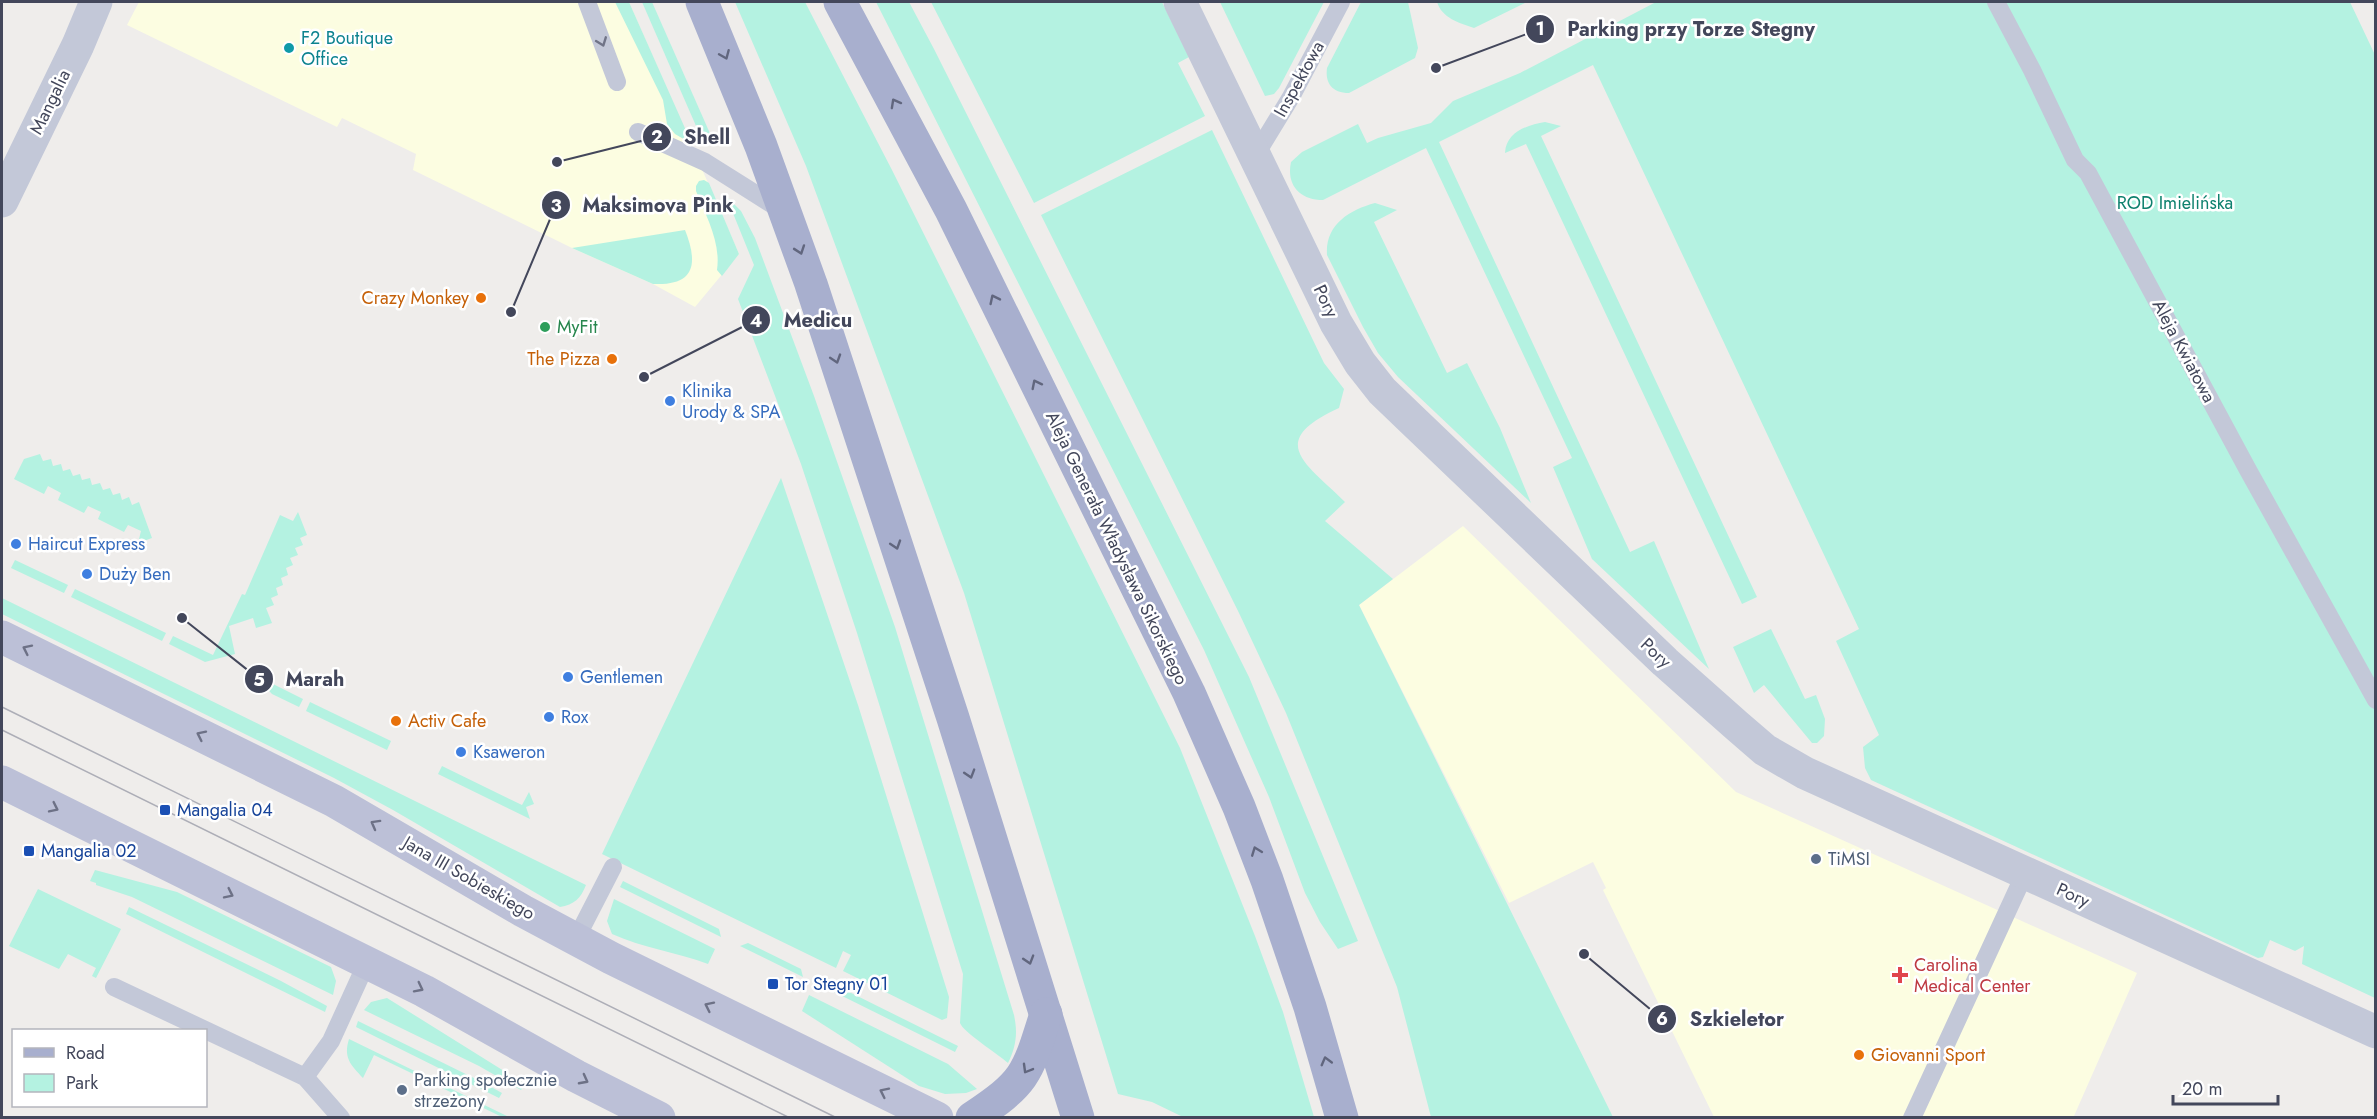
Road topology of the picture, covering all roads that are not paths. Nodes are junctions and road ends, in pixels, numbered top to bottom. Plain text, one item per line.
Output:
1 (96, 2) edge
2 (587, 2) edge
3 (702, 2) edge
4 (840, 2) edge
5 (1180, 2) edge
6 (1341, 2) edge
7 (1996, 2) edge
8 (617, 82) dead end
9 (638, 132) dead end
10 (1255, 156) junction
11 (2, 201) edge
12 (788, 216) junction
13 (2, 637) edge
14 (2376, 700) edge
15 (2, 782) edge
16 (613, 867) dead end
17 (2025, 873) junction
18 (576, 939) junction
19 (367, 962) junction
20 (114, 987) dead end
21 (1046, 1014) junction
22 (203, 1029) edge
23 (207, 1031) edge
24 (2376, 1032) edge
25 (305, 1077) junction
26 (341, 1118) edge
27 (659, 1118) edge
28 (937, 1118) edge
29 (972, 1118) edge
30 (1078, 1118) edge
31 (1342, 1118) edge
32 (1912, 1118) edge

1 - 11 street, Mangalia
2 -> 8 lane
3 -> 12 main road
31 -> 4 main road, Aleja Generała Władysława Sikorskiego
5 - 10 street, Pory
6 - 10 lane, Inspektowa
7 - 14 lane, Aleja Kwiatowa
9 - 12 lane
10 - 17 street, Pory
12 -> 21 main road
18 -> 13 main road, Jana III Sobieskiego
15 -> 19 main road
16 - 18 lane
17 - 24 street, Pory
17 - 32 lane
28 -> 18 main road, Jana III Sobieskiego
19 - 25 lane
19 -> 27 main road
20 - 22 lane
21 -> 29 main road
21 - 30 main road
23 - 25 lane
25 - 26 lane

